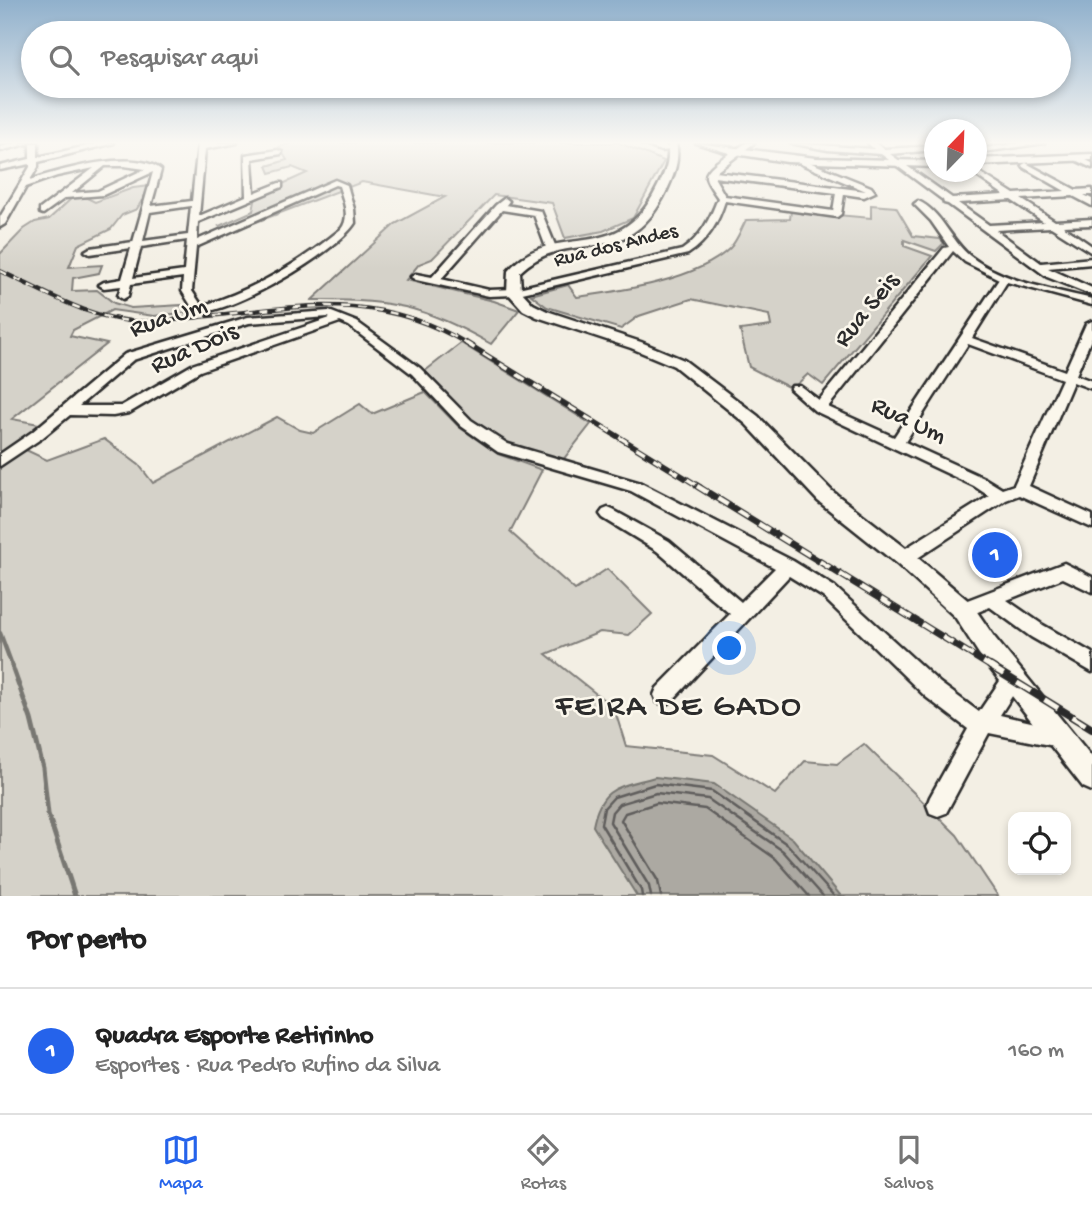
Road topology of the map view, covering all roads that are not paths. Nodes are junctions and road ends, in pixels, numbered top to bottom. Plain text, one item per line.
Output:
1 (25, 185) edge
2 (77, 185) edge
3 (116, 185) edge
4 (153, 185) edge
5 (197, 185) edge
6 (249, 185) edge
7 (279, 185) dead end
8 (326, 185) edge
9 (343, 185) edge
10 (665, 185) edge
11 (713, 185) edge
12 (793, 185) edge
13 (855, 185) edge
14 (928, 185) edge
15 (994, 185) edge
16 (1061, 185) edge
17 (22, 186) joint
18 (840, 191) junction
19 (1092, 192) edge
20 (1075, 193) junction
21 (63, 196) junction
22 (1013, 197) junction
23 (250, 198) junction
24 (722, 198) junction
25 (949, 201) junction
26 (195, 203) junction
27 (1092, 203) edge
28 (145, 210) junction
29 (43, 211) dead end
30 (1, 220) edge
31 (194, 221) junction
32 (1092, 222) edge
33 (1054, 224) junction
34 (987, 228) junction
35 (192, 242) junction
36 (136, 244) junction
37 (955, 248) junction
38 (552, 250) junction
39 (1092, 250) edge
40 (90, 251) dead end
41 (1092, 261) edge
42 (1038, 266) junction
43 (188, 273) junction
44 (416, 277) dead end
45 (1005, 278) junction
46 (435, 280) junction
47 (127, 282) junction
48 (104, 285) dead end
49 (1089, 291) edge
50 (514, 292) junction
51 (123, 296) dead end
52 (1092, 302) edge
53 (342, 318) junction
54 (1092, 324) edge
55 (965, 339) junction
56 (1069, 377) junction
57 (1092, 385) edge
58 (796, 388) dead end
59 (820, 408) junction
60 (67, 410) junction
61 (897, 444) junction
62 (0, 461) edge
63 (1020, 489) junction
64 (1001, 496) junction
65 (608, 514) dead end
66 (1092, 522) edge
67 (904, 558) junction
68 (787, 566) junction
69 (1092, 585) edge
70 (993, 600) junction
71 (963, 610) junction
72 (741, 613) junction
73 (1092, 663) edge
74 (1013, 680) junction
75 (664, 695) dead end
76 (983, 724) junction
77 (1059, 737) junction
78 (1092, 778) edge
79 (938, 805) dead end

1 - 17 street
2 - 21 street
3 - 21 street
4 - 28 street
5 - 26 street
6 - 23 street
7 - 23 street
8 - 35 street
9 - 43 street
10 - 38 main road
11 - 24 street
12 - 18 street
13 - 18 street
14 - 25 street
15 - 22 street
16 - 20 street
17 - 30 street
18 - 24 street
19 - 20 street
20 - 22 street
20 - 27 street
21 - 29 street
22 - 25 street
22 - 33 street
23 - 31 street
24 - 50 street, Rua dos Andes
25 - 34 street
25 - 37 street
26 - 28 street
26 - 31 street
28 - 36 street
31 - 35 street
32 - 33 street
33 - 34 street
33 - 39 street
34 - 42 street
35 - 36 street
35 - 43 street
36 - 40 street
36 - 47 street
37 - 45 street
37 - 59 street, Rua Seis
38 - 46 street
38 - 50 main road
41 - 42 street
42 - 49 street
43 - 47 street
44 - 46 street, Rua dos Andes
45 - 52 street
45 - 55 street
46 - 50 street, Rua dos Andes
47 - 48 street
47 - 51 street
50 - 67 main road
53 - 60 street, Rua Dois
53 - 60 street, Rua Um
53 - 68 street
54 - 56 street
55 - 56 street
55 - 61 street
56 - 57 street
56 - 63 street
58 - 59 street, Rua Um
59 - 61 street, Rua Um
60 - 62 street, Rua Um
61 - 64 street, Rua Um
63 - 64 street
63 - 66 street
64 - 67 street
65 - 72 street
67 - 71 main road
68 - 72 street
68 - 76 street
69 - 70 street
70 - 71 street
70 - 73 street
71 - 74 main road
72 - 75 street
74 - 76 street
74 - 77 main road
76 - 77 street
76 - 79 street
77 - 78 main road

